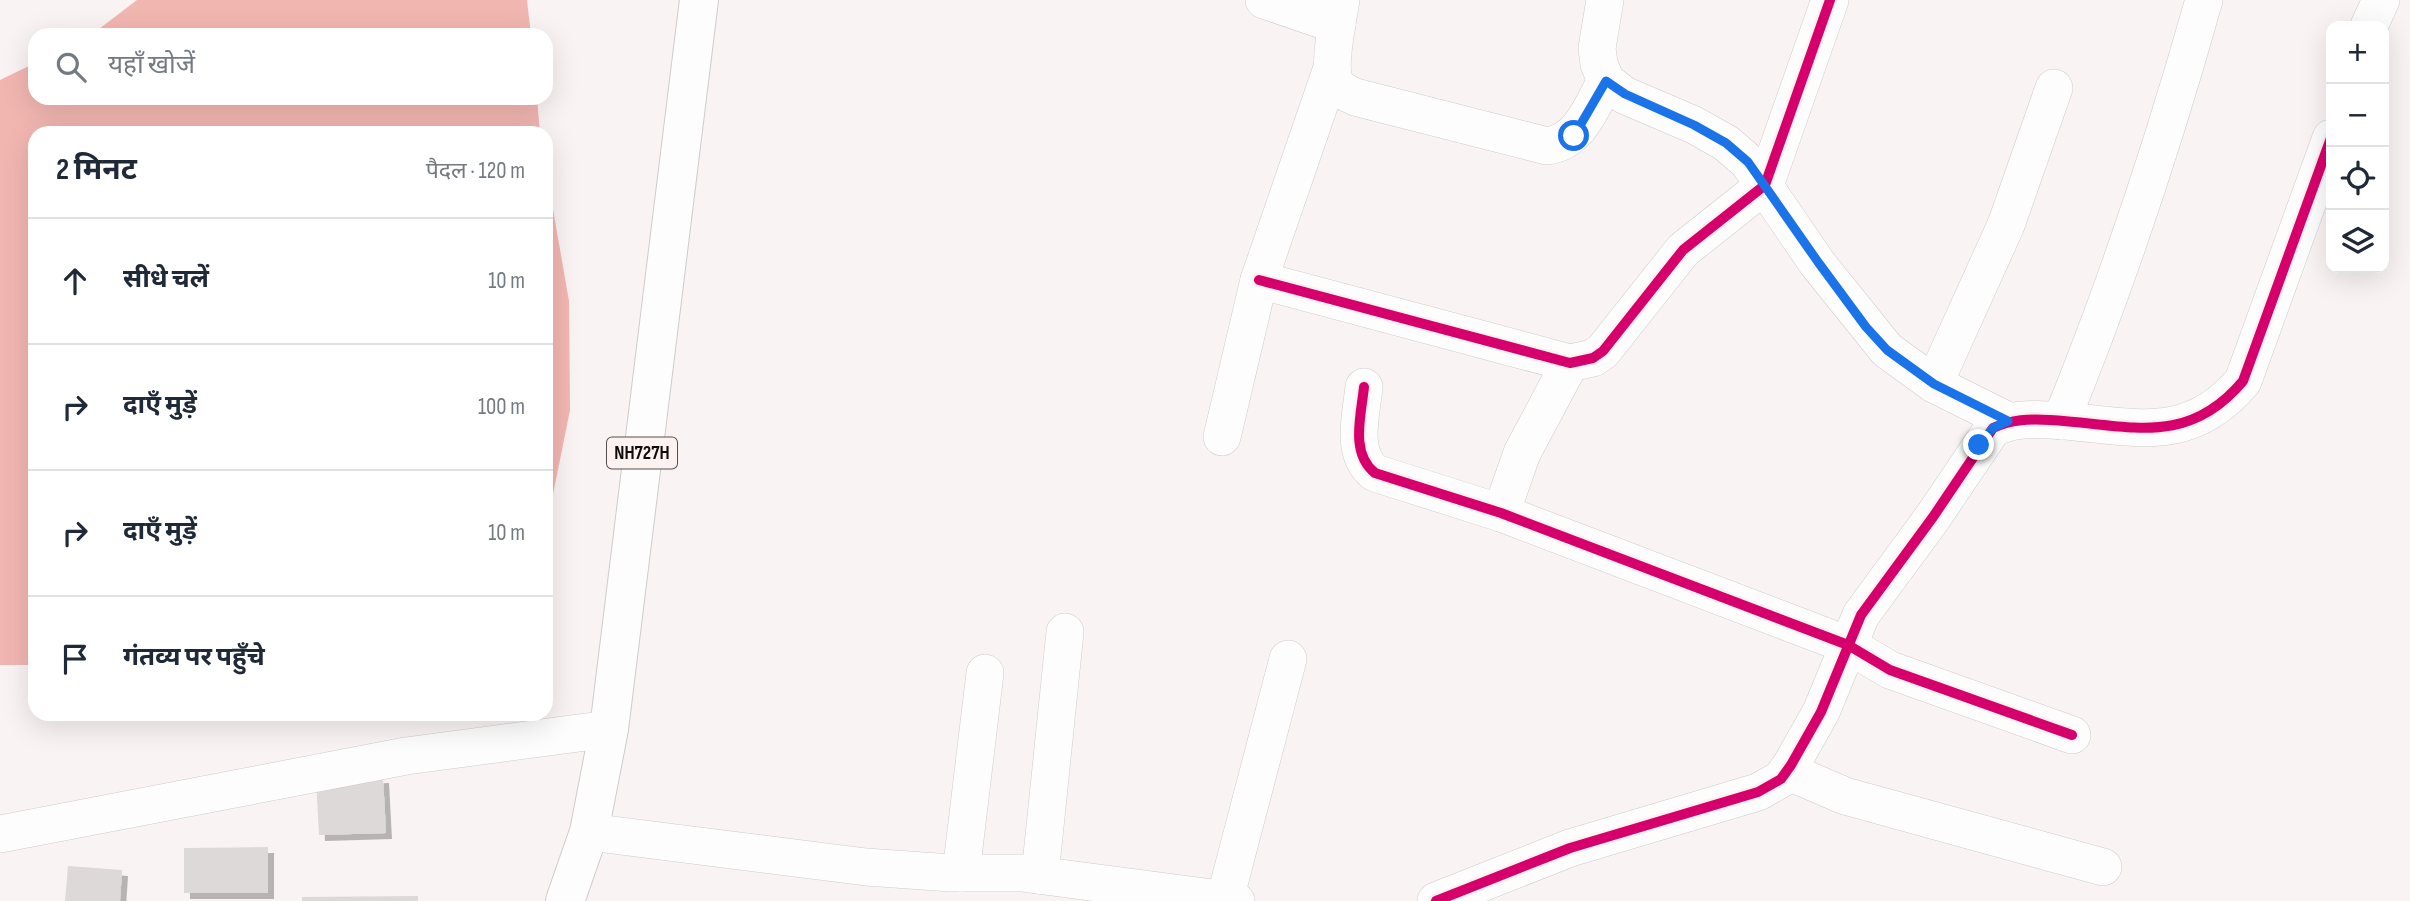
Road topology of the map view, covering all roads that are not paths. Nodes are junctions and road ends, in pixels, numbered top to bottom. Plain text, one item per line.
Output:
1 (699, 0) edge
2 (1264, 0) edge
3 (1605, 0) edge
4 (1830, 0) edge
5 (2204, 0) edge
6 (2381, 0) edge
7 (1339, 13) edge
8 (2371, 21) edge
9 (1332, 68) junction
10 (1606, 81) junction
11 (2054, 88) dead end
12 (2328, 147) edge
13 (1765, 186) junction
14 (1259, 280) junction
15 (1570, 363) junction
16 (1934, 384) junction
17 (1364, 387) dead end
18 (2008, 421) junction
19 (2061, 421) junction
20 (1222, 437) dead end
21 (1501, 513) junction
22 (1065, 632) dead end
23 (1848, 645) junction
24 (1288, 659) dead end
25 (985, 673) dead end
26 (609, 729) junction
27 (2072, 735) dead end
28 (1787, 771) junction
29 (589, 832) junction
30 (0, 834) edge
31 (2103, 867) dead end
32 (961, 873) junction
33 (1041, 875) junction
34 (1231, 900) edge
35 (565, 901) edge
36 (1436, 901) edge

1 - 26 highway, NH727H
2 - 7 street
3 - 10 street
4 - 13 street
5 - 19 street
6 - 8 street
7 - 9 street
9 - 10 street
9 - 14 street
10 - 13 street
11 - 16 street
12 - 19 street
13 - 15 street
13 - 16 street
14 - 15 street
14 - 20 street
15 - 21 street
16 - 18 street
17 - 21 street
18 - 19 street
18 - 23 street
21 - 23 street
22 - 33 street
23 - 27 street
23 - 28 street
24 - 34 street
25 - 32 street
26 - 29 highway, NH727H
26 - 30 street
28 - 31 street
28 - 36 street
29 - 32 street
29 - 35 highway, NH727H
32 - 33 street
33 - 34 street

